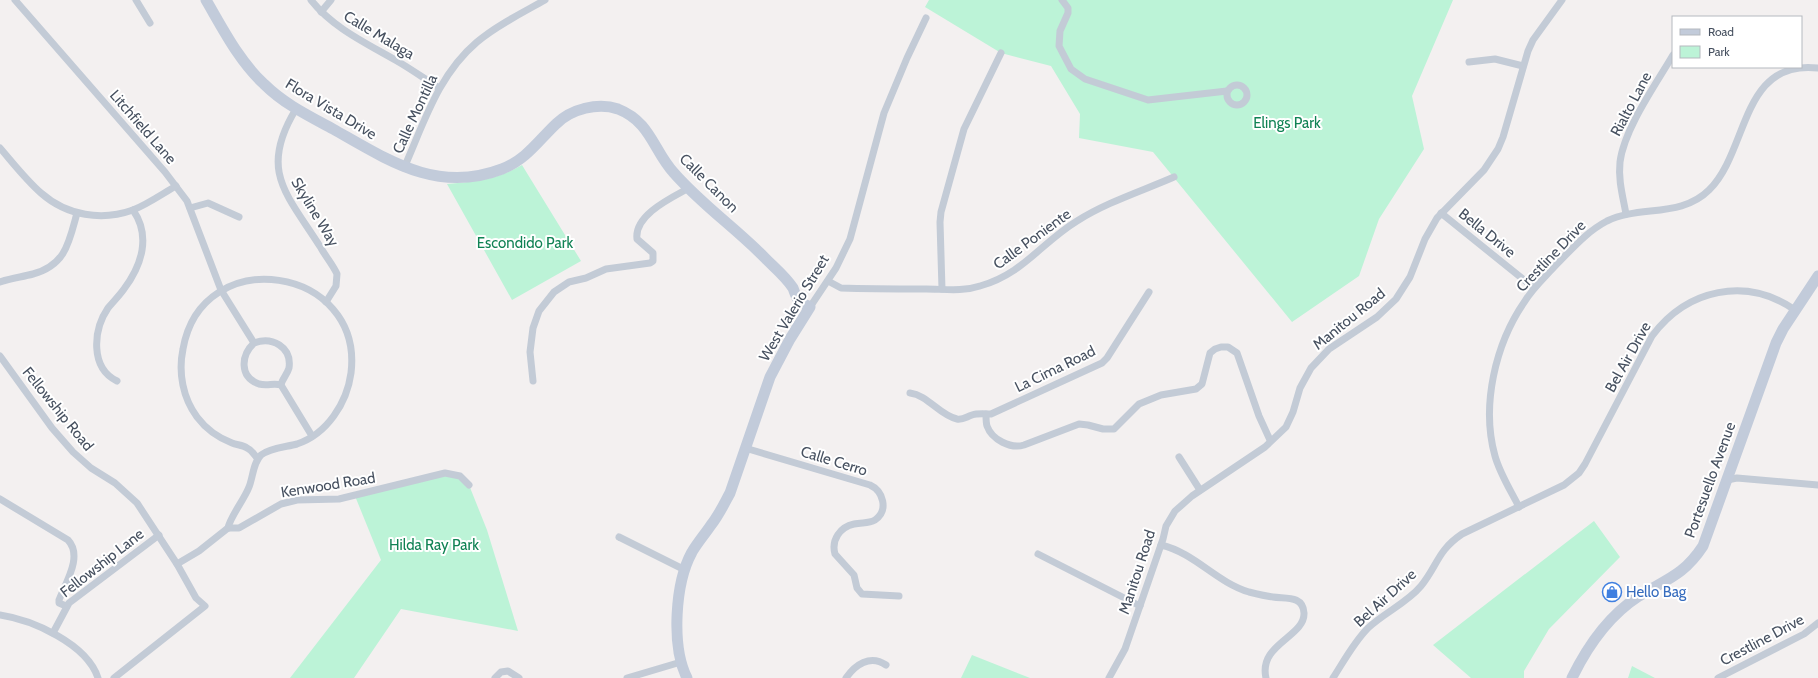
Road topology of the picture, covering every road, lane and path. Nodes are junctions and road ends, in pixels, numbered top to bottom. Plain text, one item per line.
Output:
1 (15, 0) edge
2 (136, 0) edge
3 (206, 0) edge
4 (311, 0) edge
5 (331, 0) edge
6 (545, 0) edge
7 (1062, 0) edge
8 (1562, 0) edge
9 (321, 12) junction
10 (926, 18) dead end
11 (150, 23) dead end
12 (1001, 53) dead end
13 (1672, 55) edge
14 (1469, 62) dead end
15 (1523, 66) junction
16 (1802, 67) edge
17 (1799, 68) edge
18 (1818, 68) edge
19 (439, 88) junction
20 (1227, 91) dead end
21 (296, 109) junction
22 (0, 148) edge
23 (404, 168) junction
24 (459, 178) joint
25 (1174, 178) dead end
26 (176, 186) junction
27 (688, 188) junction
28 (190, 208) junction
29 (133, 210) junction
30 (77, 213) junction
31 (1441, 213) junction
32 (1626, 214) junction
33 (239, 218) dead end
34 (1818, 276) edge
35 (828, 281) junction
36 (0, 282) edge
37 (1534, 288) junction
38 (942, 289) junction
39 (221, 290) junction
40 (1149, 292) dead end
41 (326, 302) junction
42 (809, 306) junction
43 (1795, 310) junction
44 (254, 343) junction
45 (0, 356) edge
46 (117, 381) dead end
47 (533, 381) dead end
48 (281, 385) junction
49 (910, 393) dead end
50 (986, 414) junction
51 (312, 436) junction
52 (1270, 440) junction
53 (745, 448) junction
54 (1179, 457) dead end
55 (258, 459) junction
56 (1727, 480) junction
57 (469, 485) dead end
58 (1818, 486) edge
59 (1200, 490) junction
60 (0, 499) edge
61 (1519, 507) junction
62 (228, 528) junction
63 (159, 535) junction
64 (619, 537) dead end
65 (1161, 544) junction
66 (1038, 554) dead end
67 (177, 564) junction
68 (685, 570) junction
69 (899, 596) dead end
70 (66, 606) junction
71 (1140, 606) junction
72 (0, 615) edge
73 (1818, 623) edge
74 (53, 633) junction
75 (681, 662) junction
76 (886, 665) dead end
77 (98, 678) edge
78 (114, 678) edge
79 (495, 678) edge
80 (519, 678) edge
81 (627, 678) edge
82 (687, 678) edge
83 (846, 678) edge
84 (1109, 678) edge
85 (1266, 678) edge
86 (1333, 678) edge
87 (1572, 678) edge
88 (1718, 678) edge

1 - 26 street, Litchfield Lane
2 - 11 street
3 - 21 street, Flora Vista Drive
4 - 9 street, Calle Malaga
5 - 9 street
6 - 19 street, Calle Montilla
7 - 20 street
8 - 15 street, Manitou Road
9 - 19 street, Calle Malaga
10 - 35 street, West Valerio Street
12 - 38 street
13 - 32 street, Rialto Lane
14 - 15 street
15 - 31 street, Manitou Road
16 - 18 street, Crestline Drive
17 - 32 street, Crestline Drive
19 - 23 street, Calle Montilla
21 - 23 street, Flora Vista Drive
21 - 41 street, Skyline Way
22 - 30 street
23 - 24 street, Flora Vista Drive
24 - 27 street, Calle Canon
25 - 38 street, Calle Poniente
26 - 28 street, Litchfield Lane
26 - 29 street
27 - 42 street, Calle Canon
27 - 47 street
28 - 33 street
28 - 39 street, Litchfield Lane
29 - 30 street
29 - 46 street
30 - 36 street
31 - 37 street, Bella Drive
31 - 52 street, Manitou Road
32 - 37 street, Crestline Drive
34 - 43 street, Portesuello Avenue
35 - 38 street, Calle Poniente
35 - 42 street, West Valerio Street
37 - 61 street, Crestline Drive
39 - 41 street
39 - 44 street, Litchfield Lane
39 - 55 street
40 - 50 street, La Cima Road
41 - 51 street
42 - 53 street, West Valerio Street
43 - 56 street, Portesuello Avenue
43 - 61 street, Bel Air Drive
44 - 48 street
44 - 48 street
45 - 63 street, Fellowship Road
48 - 51 street
49 - 50 street, La Cima Road
50 - 52 street
51 - 55 street
52 - 59 street, Manitou Road
53 - 68 street, West Valerio Street
53 - 69 street, Calle Cerro
54 - 59 street
55 - 62 street
56 - 58 street
56 - 87 street, Portesuello Avenue
57 - 62 street, Kenwood Road
59 - 65 street, Manitou Road
60 - 70 street
61 - 86 street, Bel Air Drive
62 - 67 street, Kenwood Road
63 - 67 street, Fellowship Road
63 - 70 street, Fellowship Lane
64 - 68 street
65 - 71 street, Manitou Road
65 - 85 street
66 - 71 street
67 - 78 street
68 - 75 street, West Valerio Street
70 - 74 street, Fellowship Lane
71 - 84 street, Manitou Road
72 - 74 street
73 - 88 street, Crestline Drive
74 - 77 street
75 - 81 street
75 - 82 street, West Valerio Street
76 - 83 street
79 - 80 street

